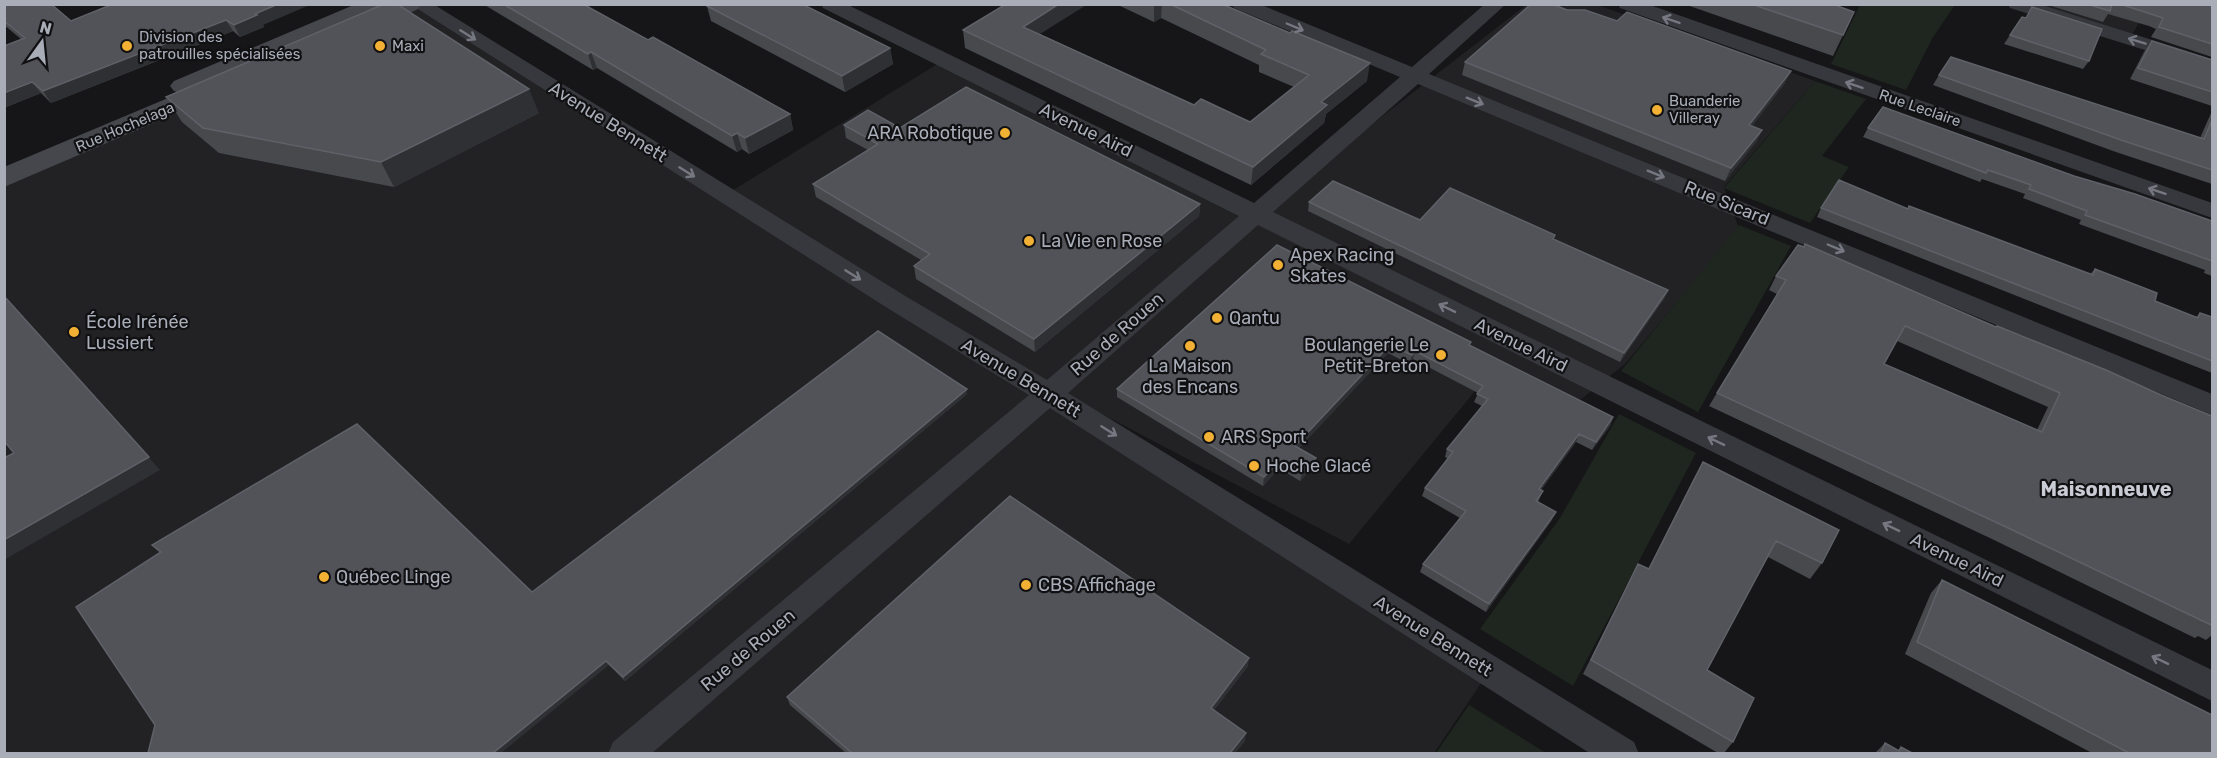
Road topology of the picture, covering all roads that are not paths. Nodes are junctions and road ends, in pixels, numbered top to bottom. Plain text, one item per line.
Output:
1 (378, 4) edge
2 (410, 4) edge
3 (419, 4) edge
4 (830, 4) edge
5 (1241, 4) edge
6 (1497, 4) edge
7 (1627, 4) edge
8 (2017, 4) edge
9 (2212, 65) edge
10 (1414, 76) junction
11 (4, 162) edge
12 (4, 178) edge
13 (2212, 210) edge
14 (1256, 214) junction
15 (1048, 394) junction
16 (2212, 405) edge
17 (2212, 686) edge
18 (625, 753) edge
19 (1622, 753) edge

1 - 11 main road, Rue Hochelaga
2 - 12 main road, Rue Hochelaga
3 -> 15 street, Avenue Bennett
4 - 14 street, Avenue Aird
5 -> 10 street, Rue Sicard
6 - 10 street, Rue de Rouen
13 -> 7 street, Rue Leclaire
9 -> 8 street
10 - 14 street, Rue de Rouen
10 -> 16 street, Rue Sicard
14 - 15 street, Rue de Rouen
17 -> 14 street, Avenue Aird
15 - 18 street, Rue de Rouen
15 -> 19 street, Avenue Bennett

